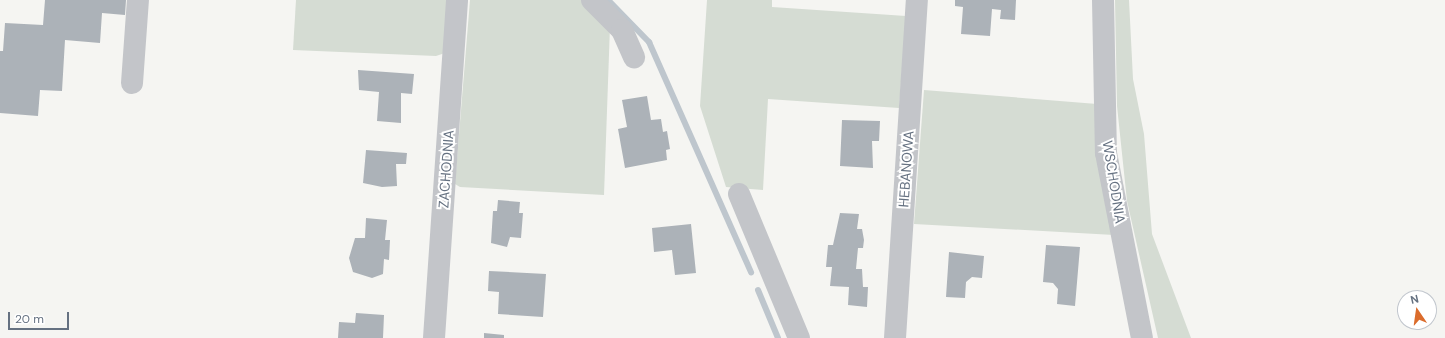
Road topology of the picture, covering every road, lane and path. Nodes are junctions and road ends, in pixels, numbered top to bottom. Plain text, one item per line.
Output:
1 (138, 0) edge
2 (457, 0) edge
3 (592, 0) edge
4 (917, 0) edge
5 (1102, 0) edge
6 (634, 57) dead end
7 (132, 83) dead end
8 (739, 194) dead end
9 (434, 338) edge
10 (799, 338) edge
11 (894, 338) edge
12 (1142, 338) edge

1 - 7 street
2 - 9 street, ZACHODNIA
3 - 6 street
4 - 11 street, HEBANOWA
5 - 12 street, WSCHODNIA
8 - 10 street

